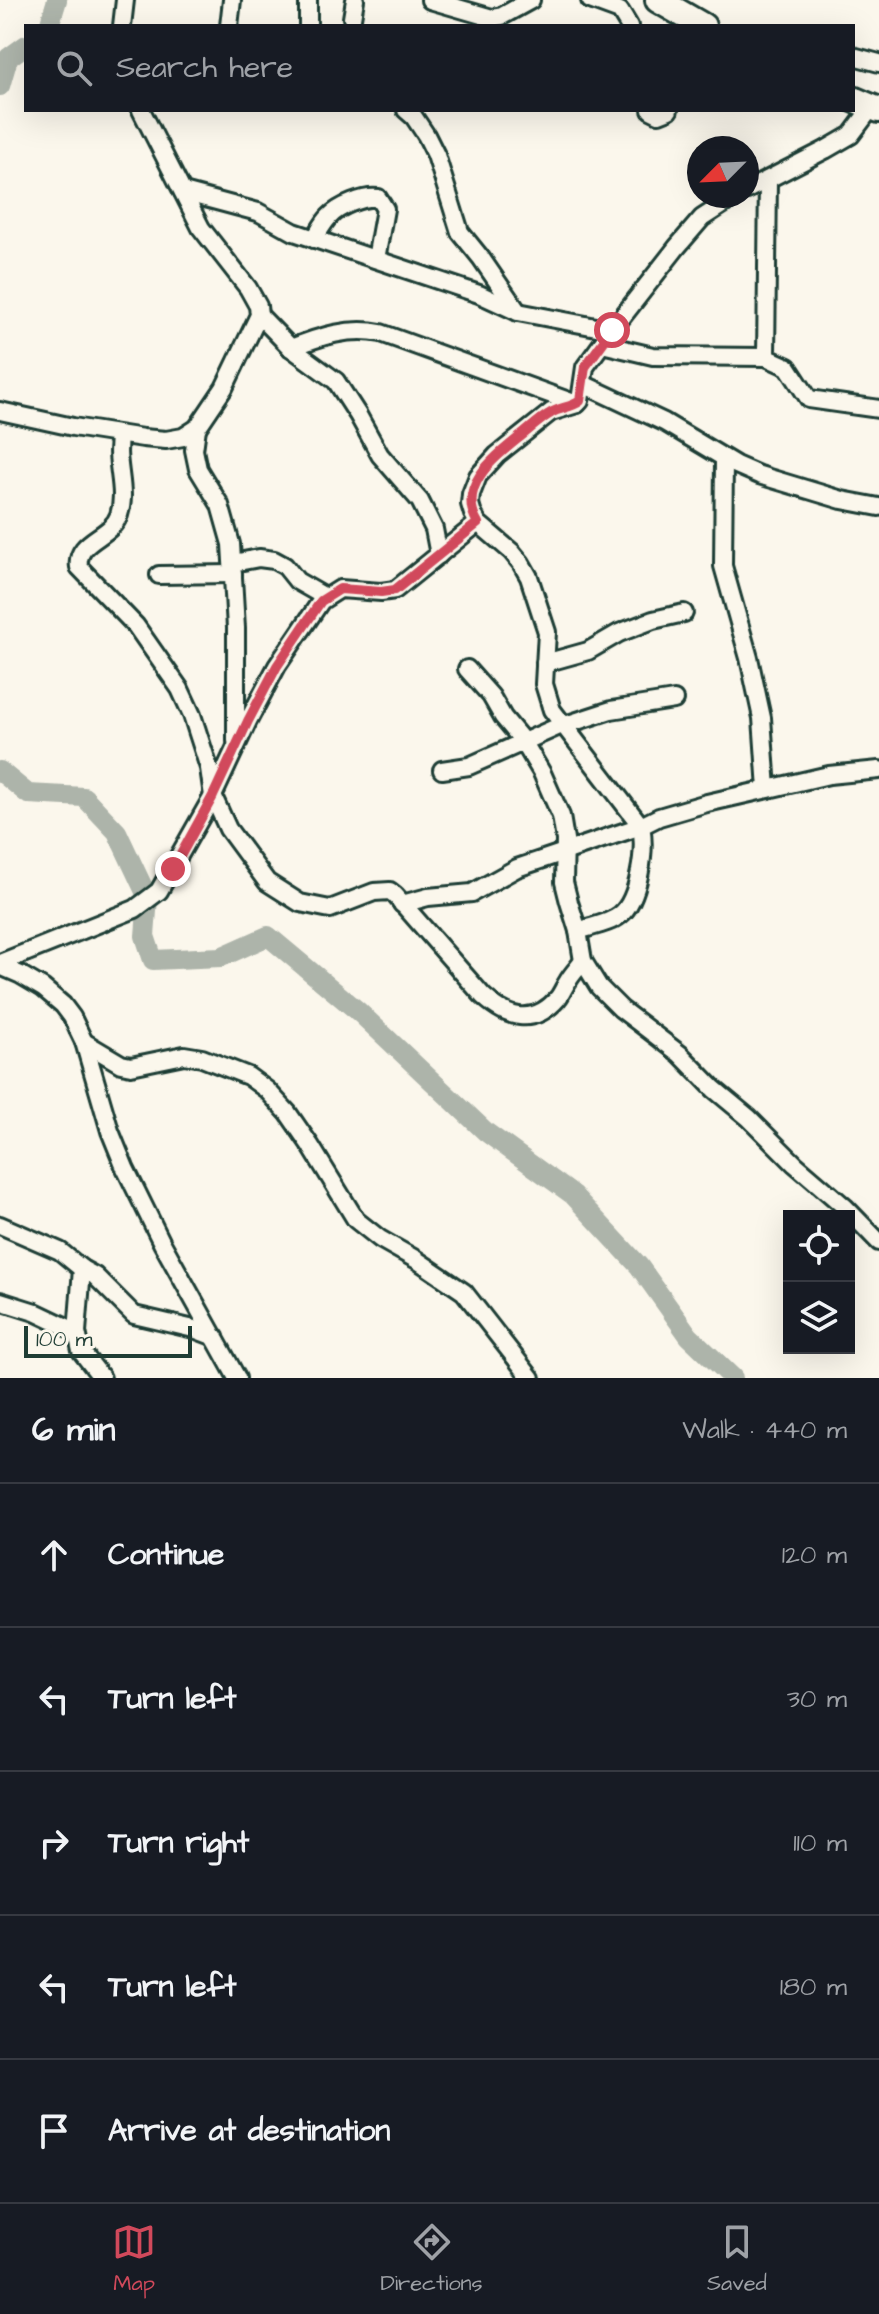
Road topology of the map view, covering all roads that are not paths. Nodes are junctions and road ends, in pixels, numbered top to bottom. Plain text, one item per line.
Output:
1 (125, 0) edge
2 (232, 0) edge
3 (308, 0) edge
4 (355, 0) edge
5 (430, 0) edge
6 (531, 0) edge
7 (590, 0) edge
8 (658, 0) edge
9 (352, 18) dead end
10 (122, 24) edge
11 (229, 24) edge
12 (308, 24) edge
13 (628, 24) edge
14 (700, 24) edge
15 (855, 57) edge
16 (879, 63) edge
17 (868, 105) edge
18 (142, 112) edge
19 (408, 112) edge
20 (768, 180) junction
21 (759, 184) edge
22 (183, 192) junction
23 (717, 208) edge
24 (314, 239) junction
25 (376, 259) junction
26 (518, 312) junction
27 (259, 315) junction
28 (612, 330) junction
29 (602, 344) junction
30 (291, 348) junction
31 (766, 357) junction
32 (583, 384) junction
33 (577, 404) junction
34 (879, 409) edge
35 (0, 411) edge
36 (197, 428) junction
37 (120, 435) junction
38 (166, 440) junction
39 (194, 450) junction
40 (724, 459) junction
41 (879, 507) edge
42 (478, 523) junction
43 (439, 555) junction
44 (233, 569) junction
45 (159, 575) dead end
46 (325, 597) junction
47 (684, 613) dead end
48 (545, 663) junction
49 (467, 669) dead end
50 (674, 700) dead end
51 (564, 724) junction
52 (523, 741) junction
53 (237, 744) junction
54 (442, 770) dead end
55 (879, 770) edge
56 (767, 789) junction
57 (213, 796) junction
58 (641, 826) junction
59 (565, 853) junction
60 (402, 904) junction
61 (578, 931) junction
62 (583, 961) junction
63 (0, 964) edge
64 (84, 1042) junction
65 (0, 1225) edge
66 (879, 1242) edge
67 (82, 1269) junction
68 (0, 1301) edge
69 (77, 1332) junction
70 (215, 1337) junction
71 (102, 1378) edge
72 (237, 1378) edge
73 (531, 1378) edge

1 - 10 street
2 - 11 street
3 - 12 street
4 - 9 street
5 - 6 street
7 - 13 street
8 - 14 highway
15 - 16 street
17 - 20 street
18 - 22 street
19 - 26 street
20 - 21 street
20 - 31 street
22 - 24 street
22 - 27 street
23 - 28 street
24 - 25 street
24 - 25 street
25 - 26 street
26 - 28 street
27 - 30 street
27 - 36 street
28 - 29 street
29 - 31 street
29 - 32 street
30 - 33 street
30 - 43 street
31 - 34 street
32 - 33 street
32 - 40 street
33 - 42 street
35 - 37 street
36 - 38 street
36 - 39 street
37 - 38 street
37 - 57 street
38 - 39 street
39 - 44 street
40 - 41 street
40 - 56 street
42 - 43 street
42 - 48 street
43 - 46 street
44 - 45 street
44 - 46 street
44 - 53 street
46 - 53 street
47 - 48 street
48 - 51 street
49 - 52 street
50 - 51 street
51 - 52 street
51 - 58 street
52 - 54 street
52 - 59 street
53 - 57 street
55 - 56 street
56 - 58 street
57 - 60 street
57 - 63 street
58 - 59 street
58 - 61 street
59 - 60 street
59 - 61 street
60 - 62 street
61 - 62 street
62 - 66 street
63 - 64 street
64 - 70 street
64 - 73 street
65 - 67 street
67 - 69 street
67 - 70 street
68 - 69 street
69 - 71 street
70 - 72 street

